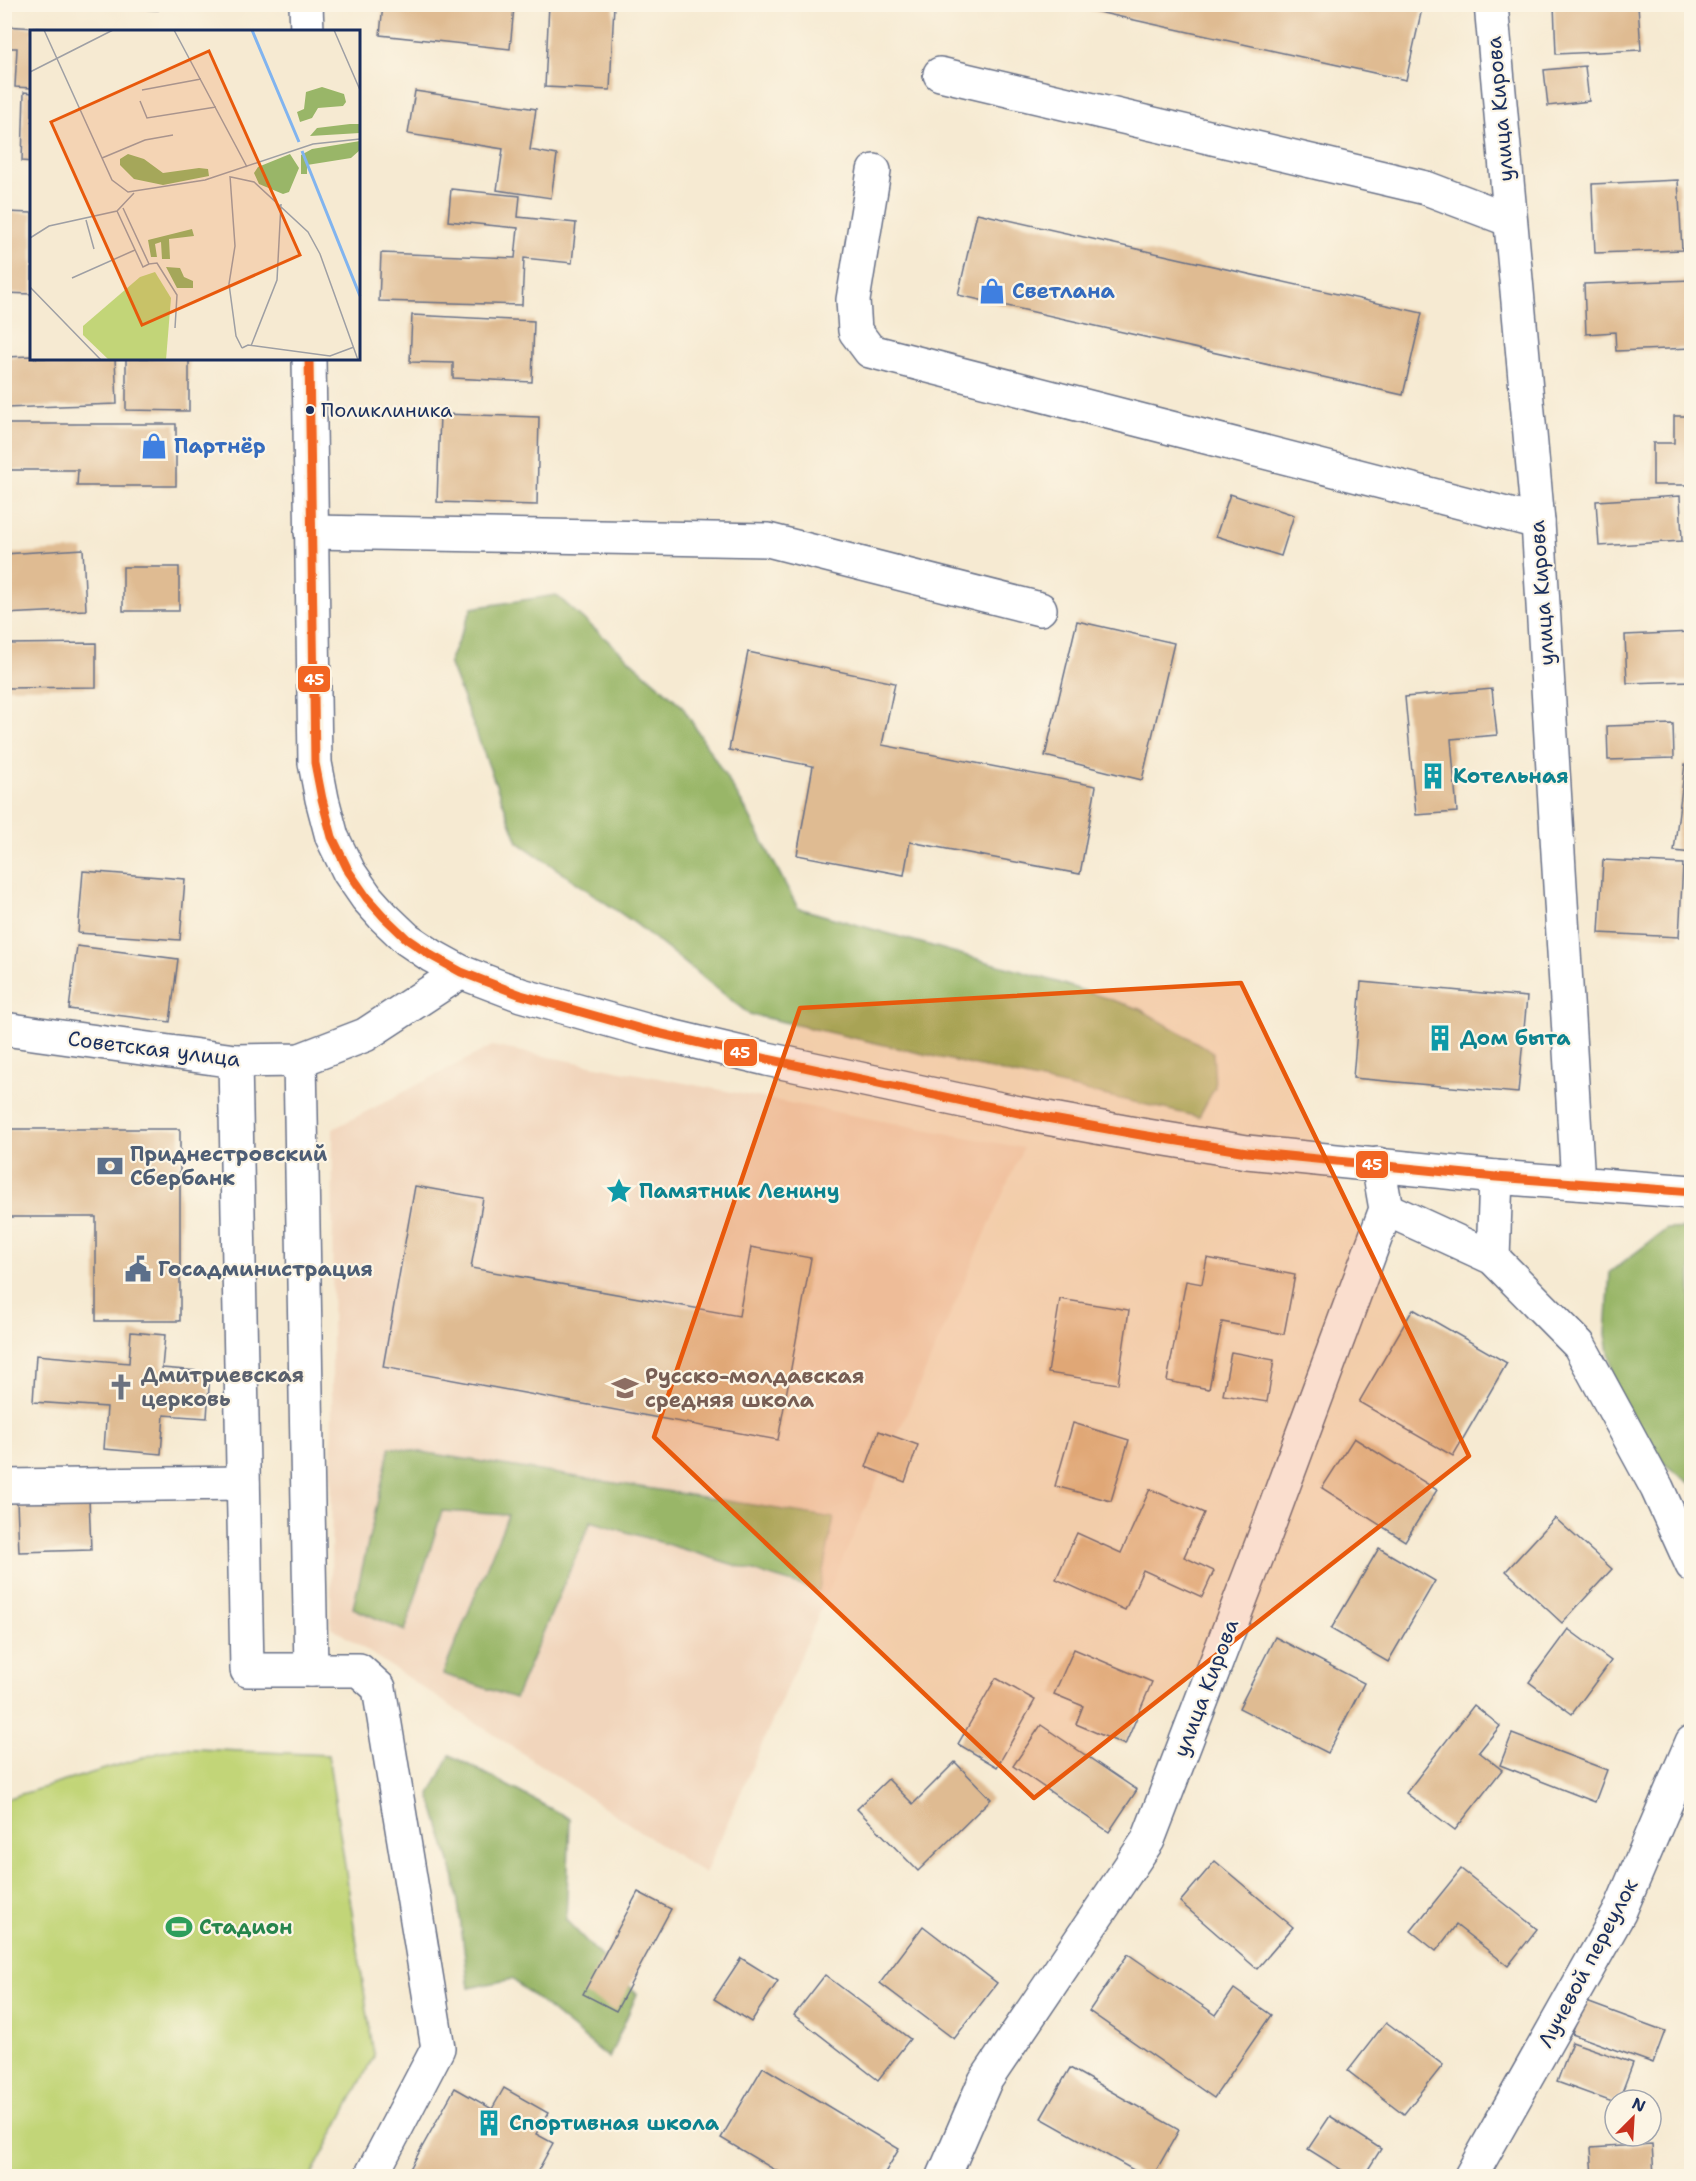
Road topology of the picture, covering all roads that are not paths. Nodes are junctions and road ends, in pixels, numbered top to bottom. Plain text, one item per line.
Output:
1 (306, 4) edge
2 (1491, 4) edge
3 (307, 30) edge
4 (940, 74) dead end
5 (874, 171) dead end
6 (1510, 220) junction
7 (309, 360) edge
8 (1538, 522) junction
9 (311, 532) junction
10 (1040, 609) dead end
11 (461, 972) junction
12 (4, 1029) edge
13 (300, 1060) junction
14 (235, 1061) junction
15 (1378, 1164) junction
16 (1496, 1177) junction
17 (1578, 1183) junction
18 (1692, 1192) edge
19 (1386, 1209) junction
20 (1493, 1258) junction
21 (243, 1483) junction
22 (4, 1486) edge
23 (1692, 1565) edge
24 (311, 1670) junction
25 (1692, 1742) edge
26 (371, 2176) edge
27 (944, 2176) edge
28 (1471, 2176) edge

1 - 3 street
2 - 6 street, улица Кирова
4 - 6 street
5 - 8 street
6 - 8 street, улица Кирова
7 - 9 street
8 - 17 street, улица Кирова
9 - 10 street
9 - 11 street
11 - 13 street, Советская улица
11 - 15 street
12 - 14 street, Советская улица
13 - 14 street, Советская улица
13 - 24 street
14 - 21 street
15 - 16 street
15 - 19 street
16 - 17 street
16 - 20 street
17 - 18 street
19 - 20 street
19 - 27 street, улица Кирова
20 - 23 street
21 - 22 street
21 - 24 street
24 - 26 street
25 - 28 street, Лучевой переулок

